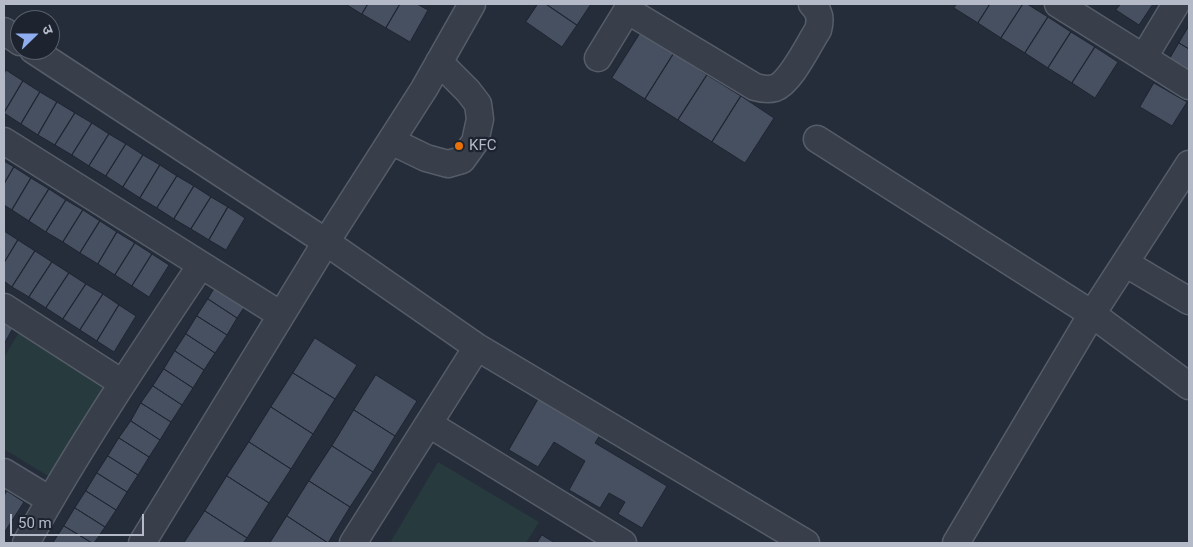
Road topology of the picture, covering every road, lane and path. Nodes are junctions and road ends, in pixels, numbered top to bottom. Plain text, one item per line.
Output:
1 (812, 4) edge
2 (1058, 4) edge
3 (1176, 4) edge
4 (629, 7) edge
5 (461, 8) edge
6 (598, 58) dead end
7 (1144, 58) junction
8 (48, 60) edge
9 (439, 62) junction
10 (1189, 86) edge
11 (817, 139) dead end
12 (4, 141) edge
13 (391, 141) junction
14 (1189, 164) edge
15 (326, 242) junction
16 (1125, 263) junction
17 (201, 265) junction
18 (1189, 301) edge
19 (4, 307) edge
20 (1092, 314) junction
21 (281, 315) junction
22 (476, 347) junction
23 (122, 383) junction
24 (1189, 386) edge
25 (429, 424) junction
26 (4, 472) edge
27 (50, 500) junction
28 (26, 543) edge
29 (142, 543) edge
30 (353, 543) edge
31 (623, 543) edge
32 (806, 543) edge
33 (956, 543) edge

1 - 4 street
2 - 7 street
3 - 7 street
4 - 6 street
5 - 9 street
7 - 10 street
8 - 15 street
9 - 13 street
9 - 13 street
11 - 20 street
12 - 17 street
13 - 15 street
14 - 16 street
15 - 21 street
15 - 22 street
16 - 18 street
16 - 20 street
17 - 21 street
17 - 23 street
19 - 23 street
20 - 24 street
20 - 33 street
21 - 29 street
22 - 25 street
22 - 32 street
23 - 27 street
25 - 30 street
25 - 31 street
26 - 27 street
27 - 28 street

